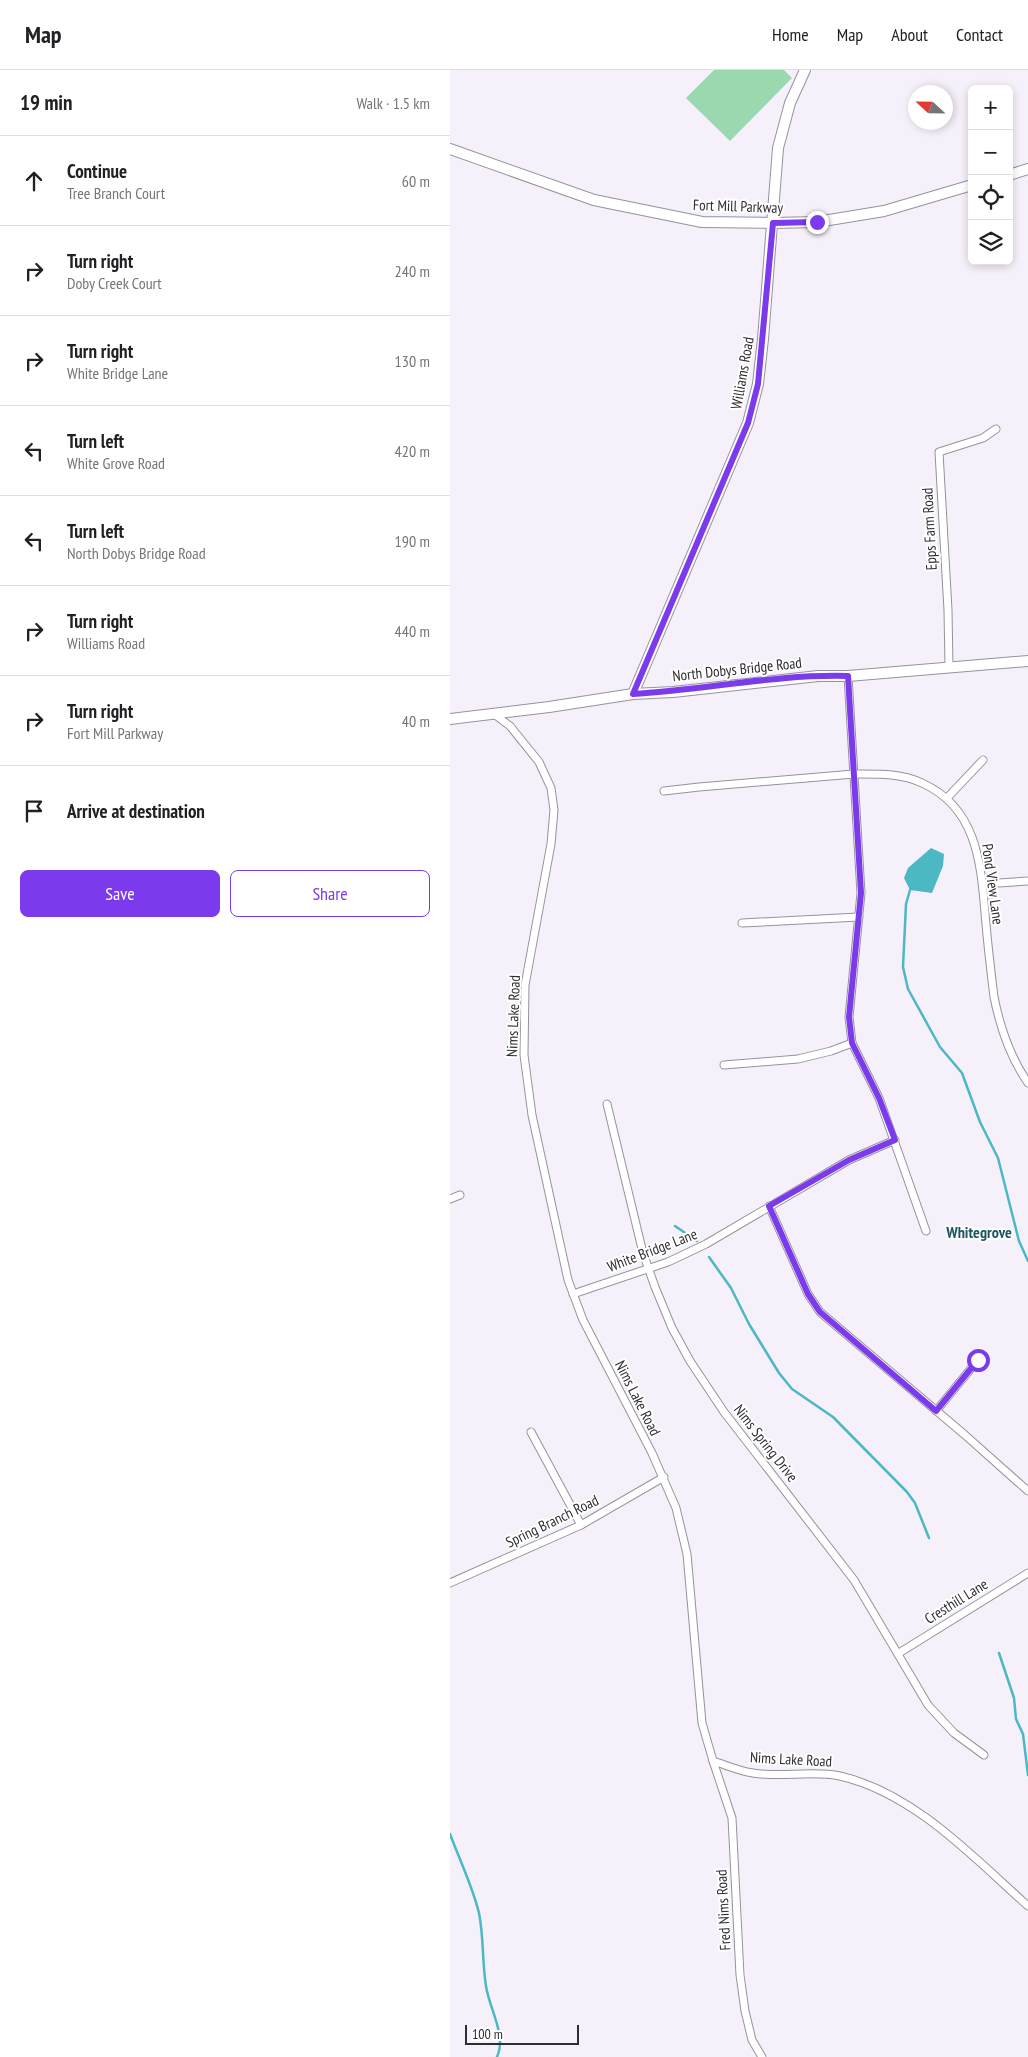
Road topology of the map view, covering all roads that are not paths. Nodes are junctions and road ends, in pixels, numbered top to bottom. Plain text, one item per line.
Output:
1 (805, 70) edge
2 (450, 149) edge
3 (1028, 169) edge
4 (1013, 173) edge
5 (968, 186) edge
6 (773, 223) junction
7 (996, 429) dead end
8 (1028, 661) edge
9 (949, 667) junction
10 (848, 676) junction
11 (633, 694) junction
12 (494, 714) junction
13 (450, 720) edge
14 (983, 760) dead end
15 (854, 774) junction
16 (664, 791) dead end
17 (947, 798) junction
18 (1028, 881) edge
19 (983, 884) junction
20 (859, 917) junction
21 (742, 923) dead end
22 (852, 1043) junction
23 (724, 1065) dead end
24 (1028, 1083) edge
25 (607, 1104) dead end
26 (895, 1140) junction
27 (460, 1195) dead end
28 (450, 1199) edge
29 (769, 1206) junction
30 (926, 1231) dead end
31 (649, 1267) junction
32 (573, 1294) junction
33 (978, 1360) dead end
34 (936, 1411) junction
35 (531, 1432) dead end
36 (664, 1477) junction
37 (1028, 1491) edge
38 (581, 1525) junction
39 (1028, 1573) edge
40 (450, 1583) edge
41 (899, 1653) junction
42 (984, 1755) dead end
43 (713, 1761) junction
44 (1028, 1906) edge
45 (762, 2057) edge

1 - 6 street, Williams Road
2 - 6 street, Fort Mill Parkway
3 - 4 street
5 - 6 street, Fort Mill Parkway
6 - 11 street, Williams Road
7 - 9 street, Epps Farm Road
8 - 9 street, North Dobys Bridge Road
9 - 10 street, North Dobys Bridge Road
10 - 11 street, North Dobys Bridge Road
10 - 15 street
11 - 12 street, North Dobys Bridge Road
12 - 13 street, North Dobys Bridge Road
12 - 32 street, Nims Lake Road
14 - 17 street
15 - 16 street, Pond View Lane
15 - 17 street, Pond View Lane
15 - 20 street
17 - 19 street, Pond View Lane
18 - 19 street
19 - 24 street, Pond View Lane
20 - 21 street
20 - 22 street
22 - 23 street
22 - 26 street
25 - 31 street, Nims Spring Drive
26 - 29 street, White Bridge Lane
26 - 30 street
27 - 28 street
29 - 31 street, White Bridge Lane
29 - 34 street
31 - 32 street, White Bridge Lane
31 - 41 street, Nims Spring Drive
32 - 36 street, Nims Lake Road
33 - 34 street
34 - 37 street
35 - 38 street
36 - 38 street, Spring Branch Road
36 - 43 street, Nims Lake Road
38 - 40 street, Spring Branch Road
39 - 41 street, Cresthill Lane
41 - 42 street, Nims Spring Drive
43 - 44 street, Nims Lake Road
43 - 45 street, Fred Nims Road

